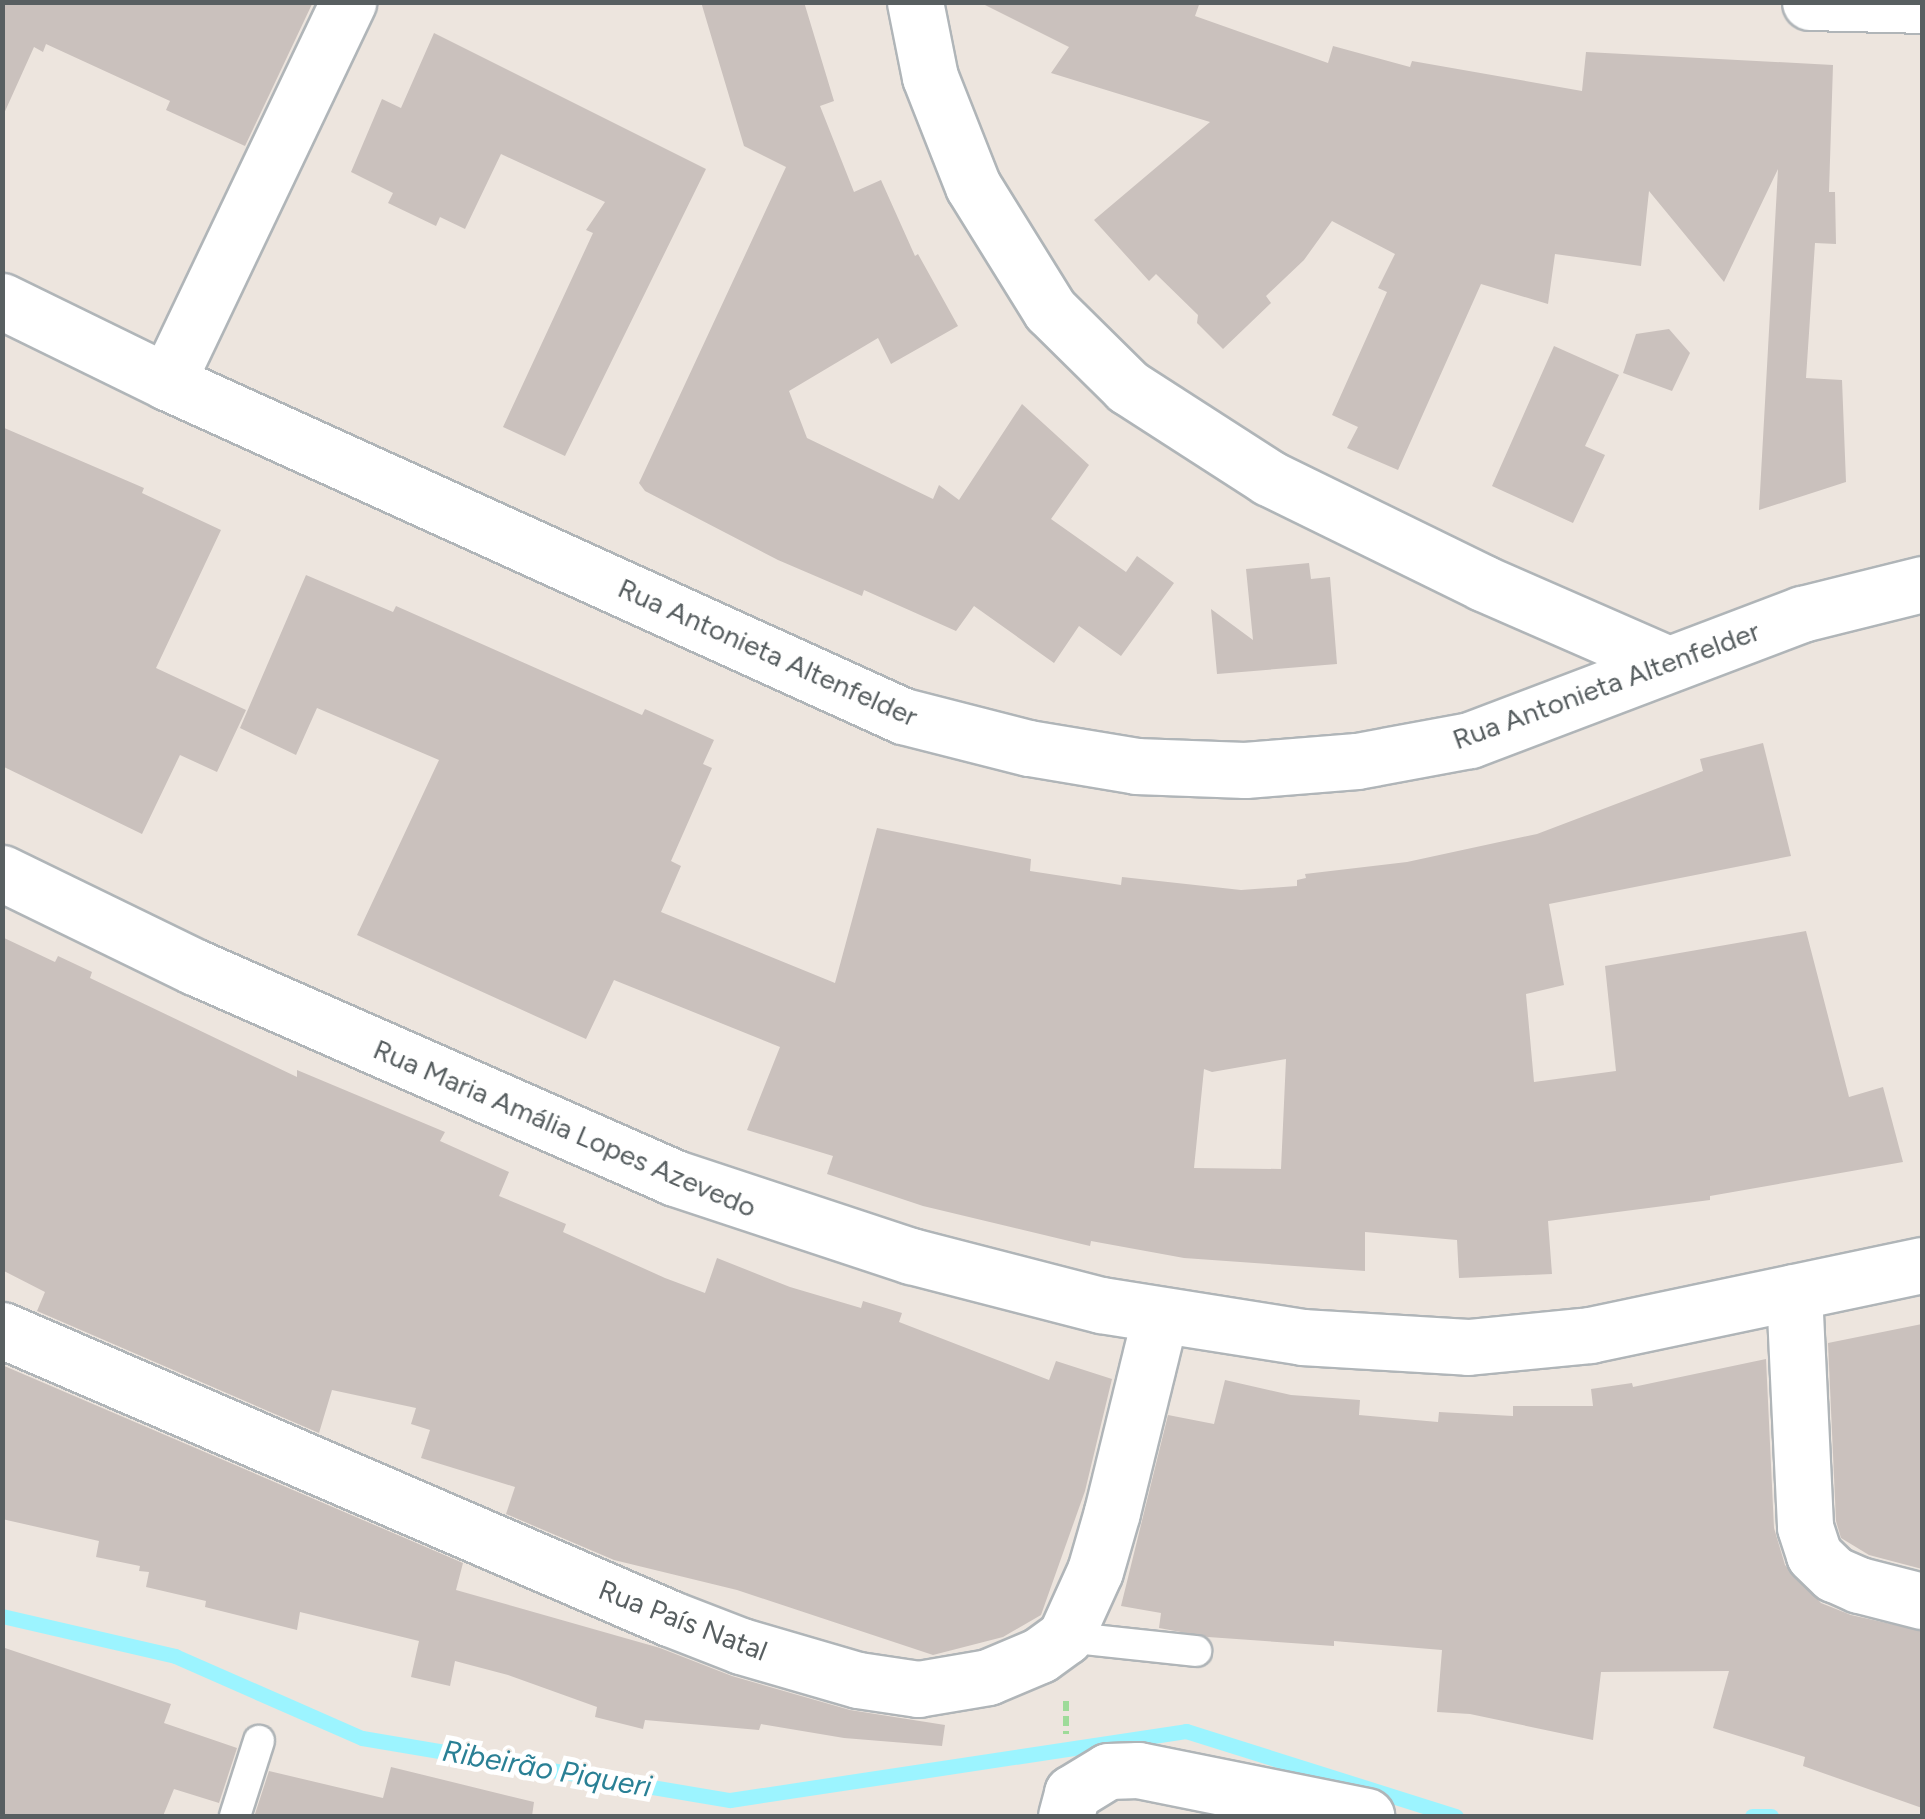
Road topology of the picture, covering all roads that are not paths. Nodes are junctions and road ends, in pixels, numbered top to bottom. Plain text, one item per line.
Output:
1 (348, 2) edge
2 (916, 2) edge
3 (1810, 2) edge
4 (1922, 5) edge
5 (2, 301) edge
6 (167, 382) junction
7 (1922, 584) edge
8 (1666, 664) junction
9 (2, 872) edge
10 (1922, 1265) edge
11 (1794, 1292) junction
12 (1160, 1316) junction
13 (2, 1330) edge
14 (1922, 1601) edge
15 (1065, 1638) junction
16 (1196, 1652) dead end
17 (259, 1741) dead end
18 (1069, 1805) edge
19 (236, 1816) edge
20 (1366, 1816) edge

1 - 6 street
2 - 8 street
3 - 4 street
5 - 6 street, Rua Antonieta Altenfelder
6 - 8 street, Rua Antonieta Altenfelder
7 - 8 street, Rua Antonieta Altenfelder
9 - 12 street, Rua Maria Amália Lopes Azevedo
10 - 11 street, Rua Maria Amália Lopes Azevedo
11 - 12 street, Rua Maria Amália Lopes Azevedo
11 - 14 street
12 - 15 street
13 - 15 street, Rua País Natal
15 - 16 lane
17 - 19 lane
18 - 20 street

